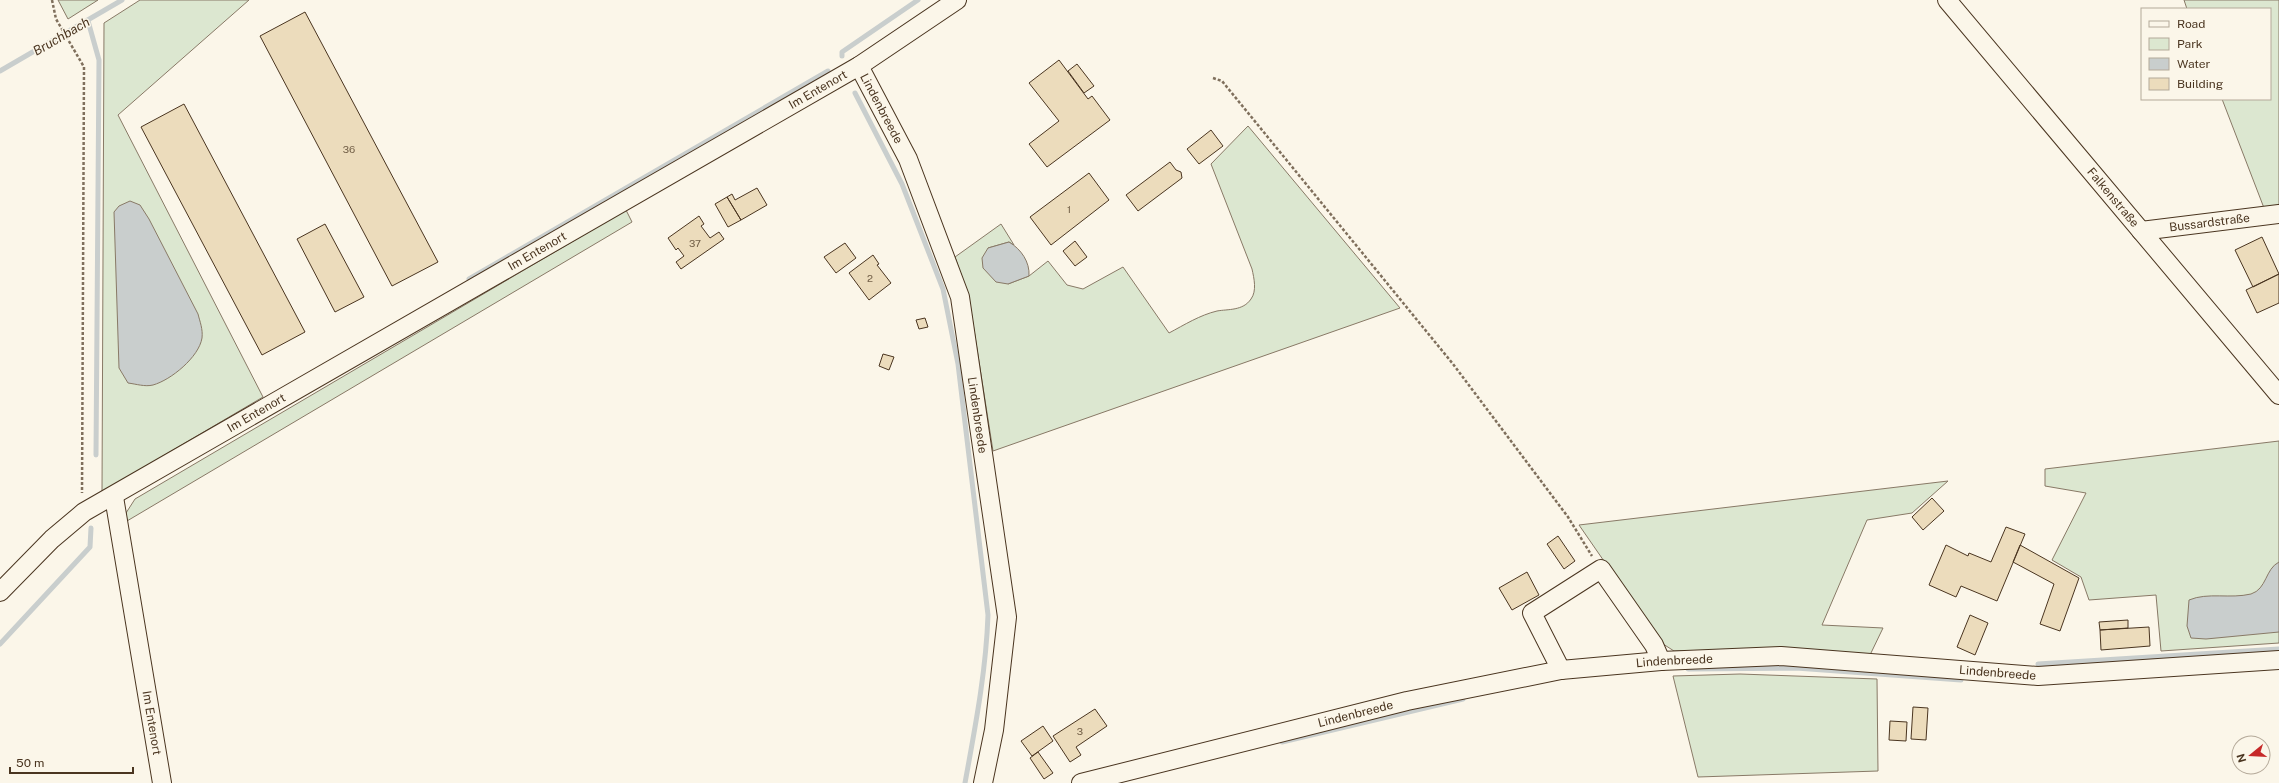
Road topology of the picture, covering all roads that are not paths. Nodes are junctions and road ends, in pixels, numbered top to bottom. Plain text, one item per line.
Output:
1 (957, 0) edge
2 (1947, 0) edge
3 (859, 66) junction
4 (2279, 214) edge
5 (2141, 231) junction
6 (2279, 395) edge
7 (114, 497) junction
8 (0, 592) edge
9 (2279, 660) edge
10 (1661, 661) junction
11 (1561, 670) junction
12 (162, 783) edge
13 (983, 783) edge
14 (1082, 783) edge

1 - 3 street, Im Entenort
2 - 5 street, Falkenstraße
3 - 7 street, Im Entenort
3 - 13 street, Lindenbreede
4 - 5 street, Bussardstraße
5 - 6 street, Falkenstraße
7 - 8 street, Im Entenort
7 - 12 street, Im Entenort
9 - 10 street, Lindenbreede
10 - 11 street, Lindenbreede
10 - 11 street
11 - 14 street, Lindenbreede

